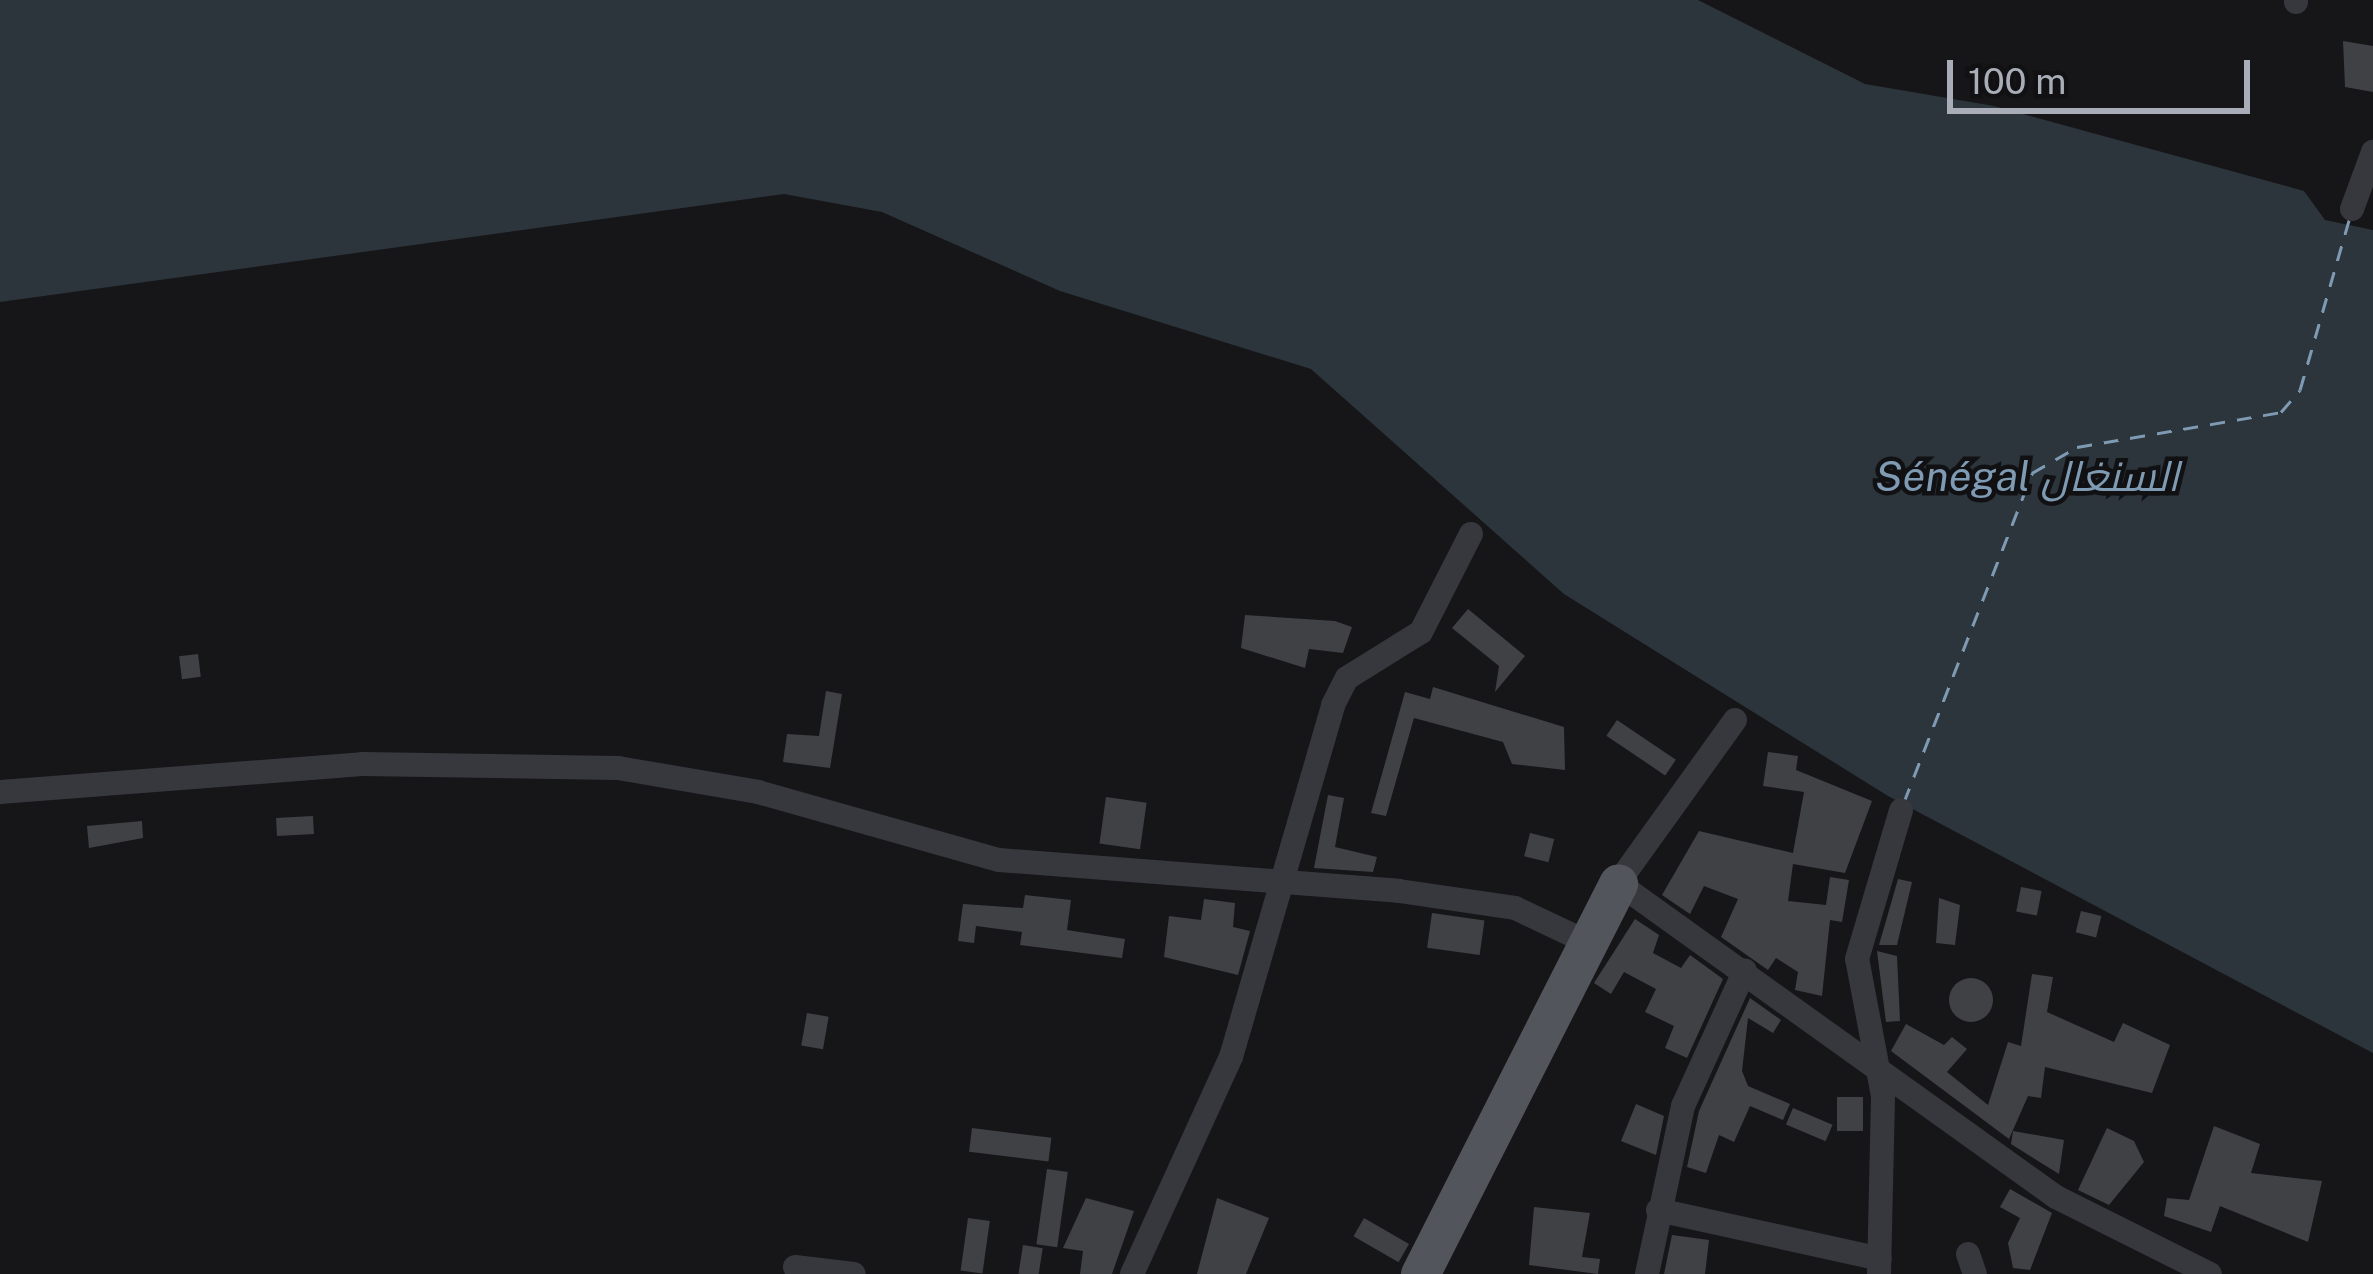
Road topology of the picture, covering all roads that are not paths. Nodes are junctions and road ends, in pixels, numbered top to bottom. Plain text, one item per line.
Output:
1 (2373, 152) edge
2 (2352, 209) dead end
3 (1472, 534) dead end
4 (1735, 720) dead end
5 (0, 792) edge
6 (1901, 810) dead end
7 (1618, 883) junction
8 (1288, 888) junction
9 (1589, 943) junction
10 (1745, 970) junction
11 (1878, 1066) junction
12 (1658, 1210) junction
13 (1880, 1266) edge
14 (795, 1267) dead end
15 (854, 1274) edge
16 (1132, 1274) edge
17 (1420, 1274) edge
18 (1647, 1274) edge
19 (2210, 1274) edge

1 - 2 street
3 - 8 street
4 - 7 street
5 - 8 street
6 - 11 street
7 - 9 main road
7 - 10 street
8 - 9 street
8 - 16 street
9 - 17 main road
10 - 11 street
10 - 12 street
11 - 13 street
11 - 19 street
12 - 13 street
12 - 18 street
14 - 15 street

